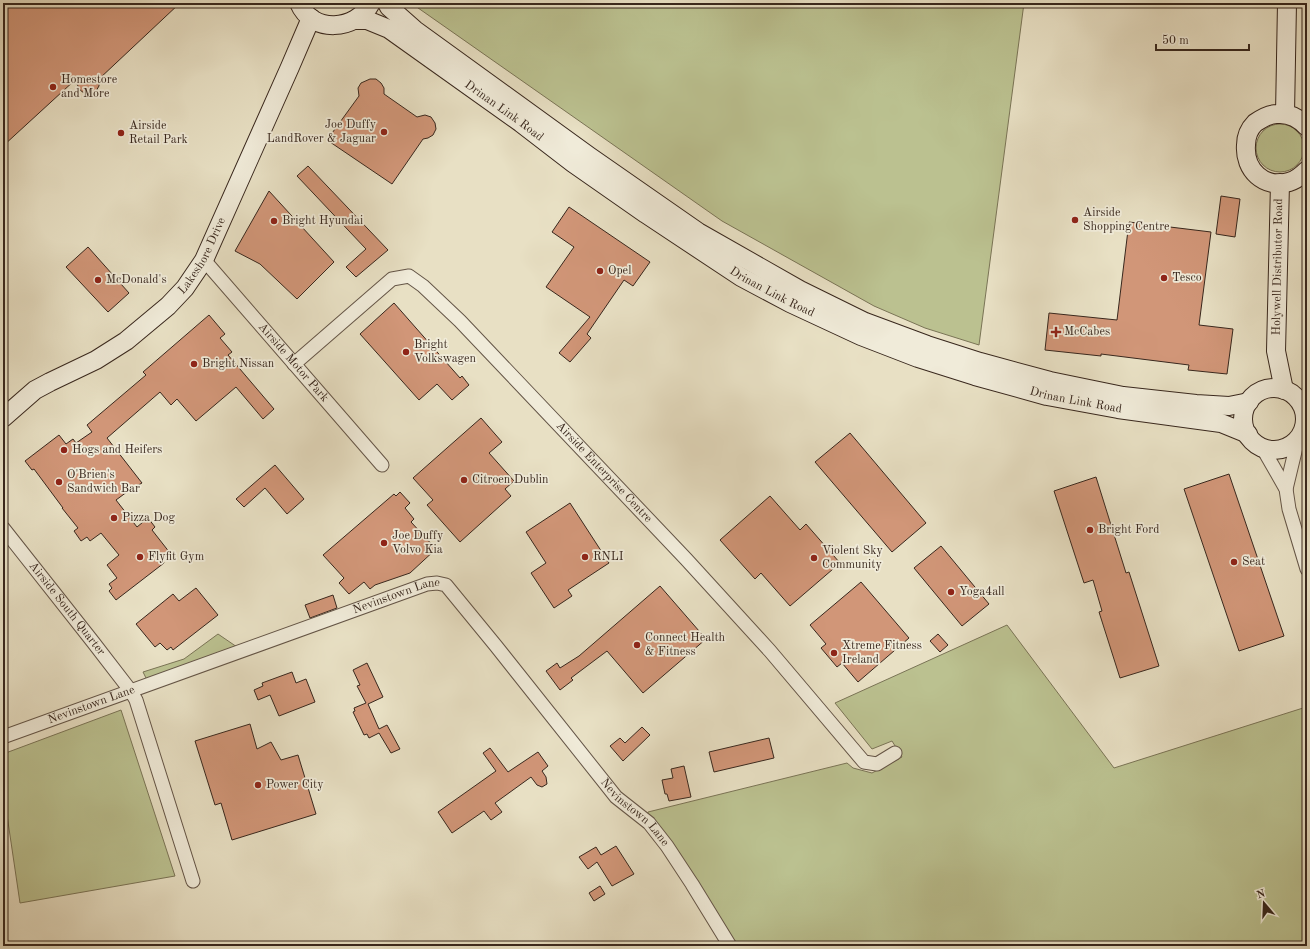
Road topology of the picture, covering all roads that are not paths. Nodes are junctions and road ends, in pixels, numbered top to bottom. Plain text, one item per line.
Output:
1 (299, 3) edge
2 (371, 3) edge
3 (387, 3) edge
4 (1287, 3) edge
5 (311, 18) junction
6 (355, 20) junction
7 (1285, 114) junction
8 (1307, 127) edge
9 (1307, 170) edge
10 (1280, 183) junction
11 (204, 260) junction
12 (1276, 351) junction
13 (294, 364) junction
14 (1255, 396) junction
15 (1296, 396) edge
16 (3, 418) edge
17 (1303, 433) edge
18 (1248, 434) junction
19 (1262, 447) junction
20 (382, 465) dead end
21 (1286, 489) junction
22 (3, 528) edge
23 (1307, 569) edge
24 (130, 690) junction
25 (3, 737) edge
26 (895, 753) dead end
27 (193, 881) dead end
28 (730, 946) edge

1 - 5 main road
2 - 6 main road
3 - 14 main road, Drinan Link Road
4 - 7 main road
5 - 6 main road
5 - 11 main road, Lakeshore Drive
6 - 18 main road, Drinan Link Road
7 - 8 main road
7 - 10 main road
9 - 10 main road
10 - 12 main road, Holywell Distributor Road
11 - 13 street, Airside Motor Park
11 - 16 main road, Lakeshore Drive
12 - 14 main road, Holywell Distributor Road
12 - 15 main road, Holywell Distributor Road
13 - 20 street, Airside Motor Park
13 - 26 street, Airside Enterprise Centre
14 - 15 main road
14 - 18 main road
15 - 17 main road
17 - 19 main road
17 - 21 street
18 - 19 main road
19 - 21 street
21 - 23 street
22 - 24 street, Airside South Quarter
24 - 25 street, Nevinstown Lane
24 - 27 street, Airside South Quarter
24 - 28 street, Nevinstown Lane

